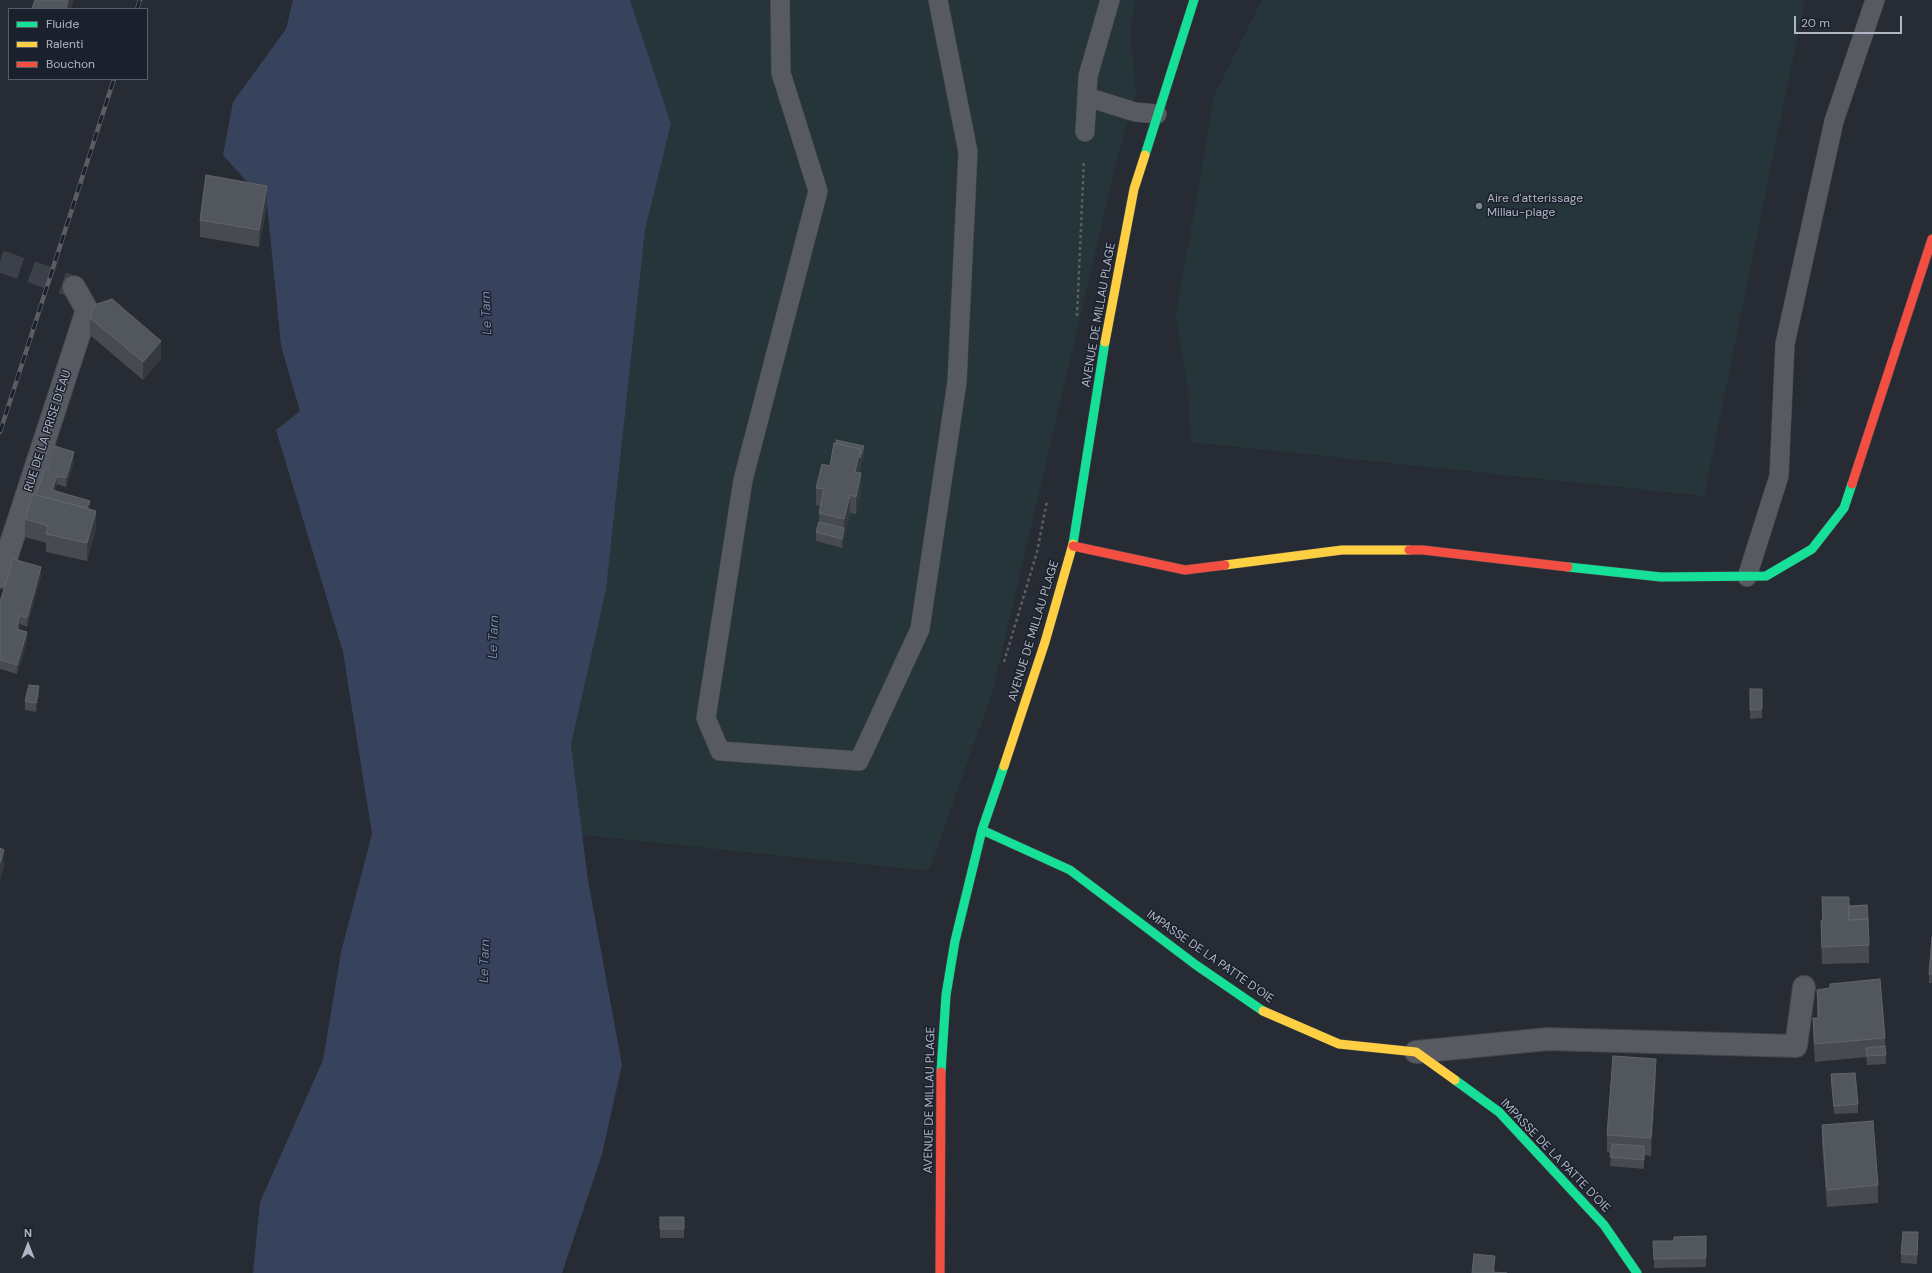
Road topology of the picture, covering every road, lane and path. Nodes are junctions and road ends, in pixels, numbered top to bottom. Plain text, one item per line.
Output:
1 (780, 0) edge
2 (938, 0) edge
3 (1110, 0) edge
4 (1194, 0) edge
5 (1875, 0) edge
6 (1087, 97) junction
7 (1157, 114) junction
8 (1085, 132) dead end
9 (1932, 239) edge
10 (74, 288) tunnel mouth
11 (1073, 546) junction
12 (0, 576) edge
13 (1747, 577) junction
14 (982, 830) junction
15 (1804, 987) dead end
16 (1416, 1052) junction
17 (940, 1273) edge
18 (1637, 1273) edge

1 - 2 lane
3 - 6 lane
4 - 7 street, AVENUE DE MILLAU PLAGE
5 - 13 lane
6 - 7 lane
6 - 8 lane
7 - 11 street, AVENUE DE MILLAU PLAGE
9 - 13 street
10 - 12 street, RUE DE LA PRISE D'EAU
11 - 13 street
11 - 14 street, AVENUE DE MILLAU PLAGE
14 - 16 street, IMPASSE DE LA PATTE D'OIE
14 - 17 street, AVENUE DE MILLAU PLAGE
15 - 16 street
16 - 18 street, IMPASSE DE LA PATTE D'OIE

